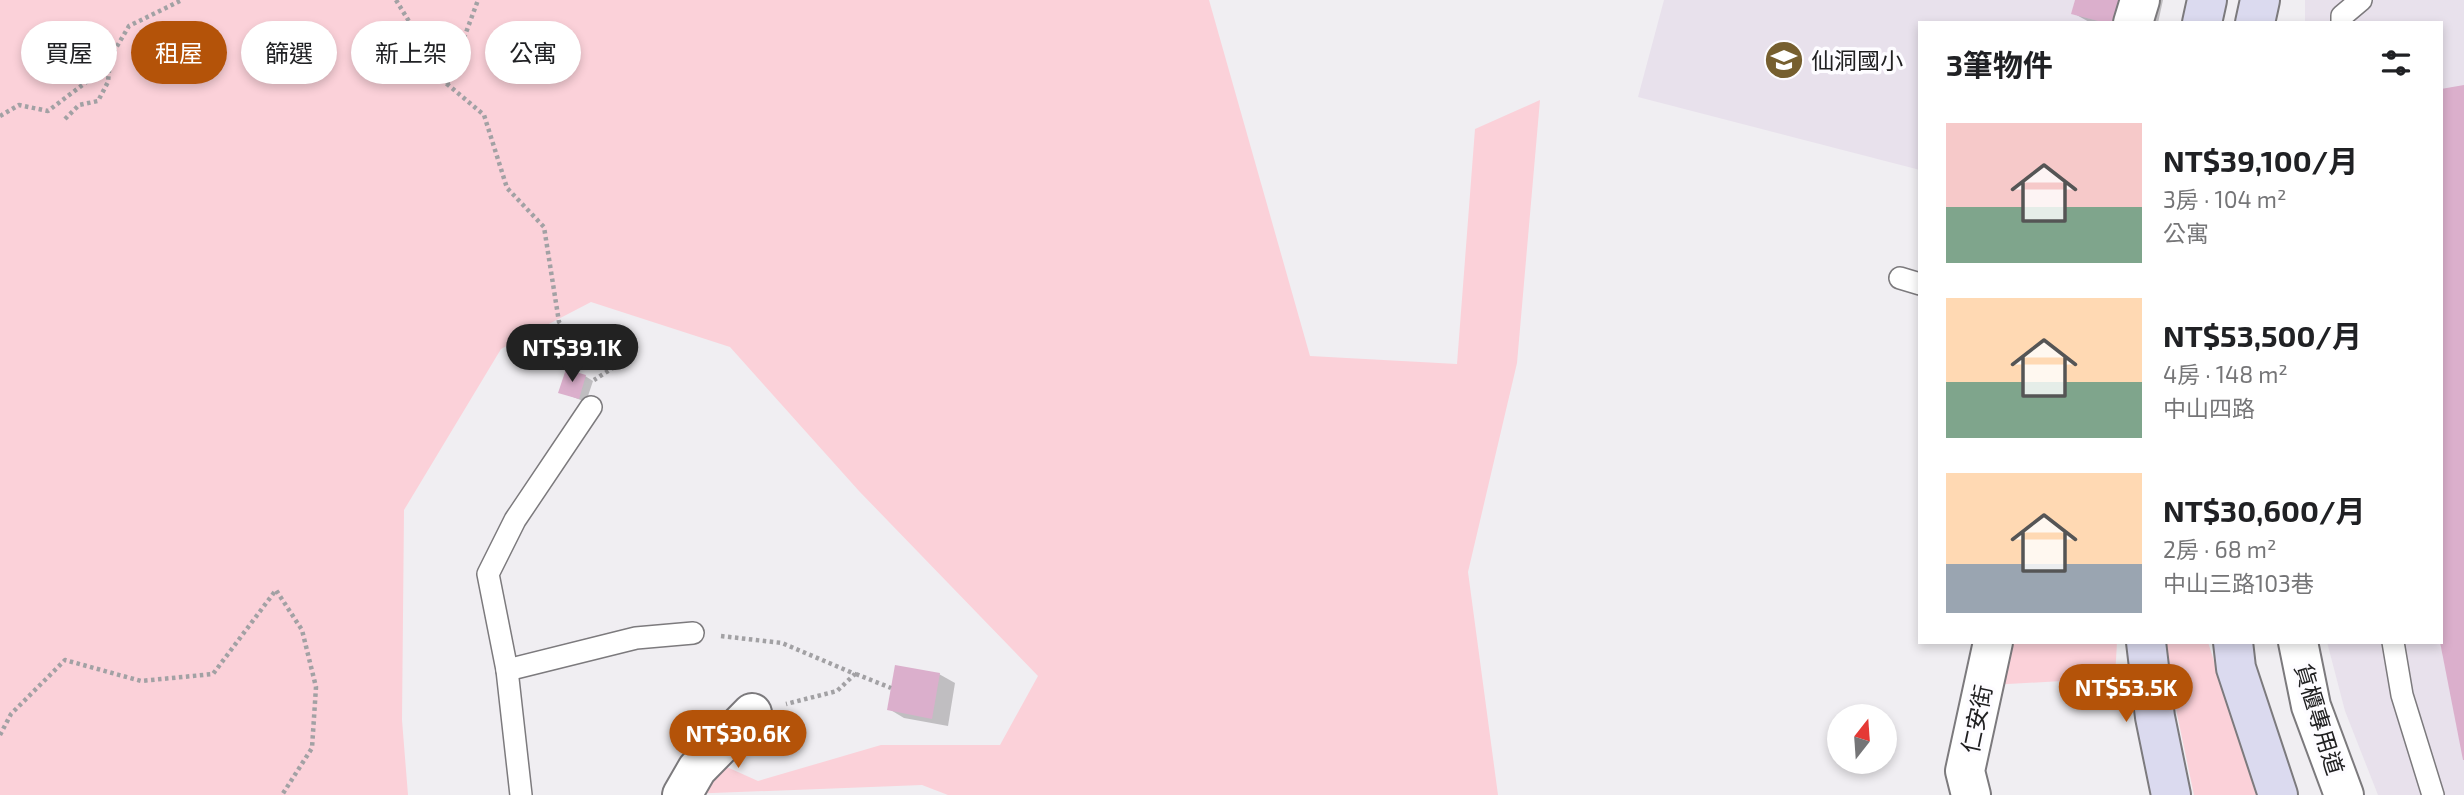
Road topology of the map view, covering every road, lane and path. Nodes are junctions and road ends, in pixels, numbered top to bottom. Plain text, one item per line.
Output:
1 (182, 0) edge
2 (396, 0) edge
3 (478, 0) edge
4 (2140, 0) edge
5 (2207, 0) edge
6 (2260, 0) edge
7 (2361, 0) edge
8 (409, 21) edge
9 (470, 21) edge
10 (2134, 21) edge
11 (2202, 21) edge
12 (2255, 21) edge
13 (2342, 21) edge
14 (117, 46) edge
15 (84, 84) edge
16 (107, 84) edge
17 (447, 84) edge
18 (0, 116) edge
19 (65, 119) dead end
20 (591, 407) joint
21 (693, 633) joint
22 (1993, 644) edge
23 (2146, 644) edge
24 (2233, 644) edge
25 (2298, 644) edge
26 (2393, 644) edge
27 (507, 670) junction
28 (855, 674) dead end
29 (891, 688) dead end
30 (752, 713) joint
31 (0, 734) edge
32 (282, 795) edge
33 (521, 795) edge
34 (682, 795) edge
35 (1971, 795) edge
36 (2171, 795) edge
37 (2278, 795) edge
38 (2344, 795) edge
39 (2433, 795) edge

1 - 14 path
2 - 8 path
3 - 9 path
4 - 10 street
5 - 11 street
6 - 12 street
7 - 13 lane
15 - 18 path
16 - 19 path
17 - 20 path
20 - 27 lane
21 - 27 lane
21 - 30 path
22 - 35 street, 仁安街
23 - 36 street
24 - 37 street
25 - 38 street, 貨櫃專用道
26 - 39 lane
27 - 33 lane
28 - 29 path
30 - 34 street
31 - 32 path

